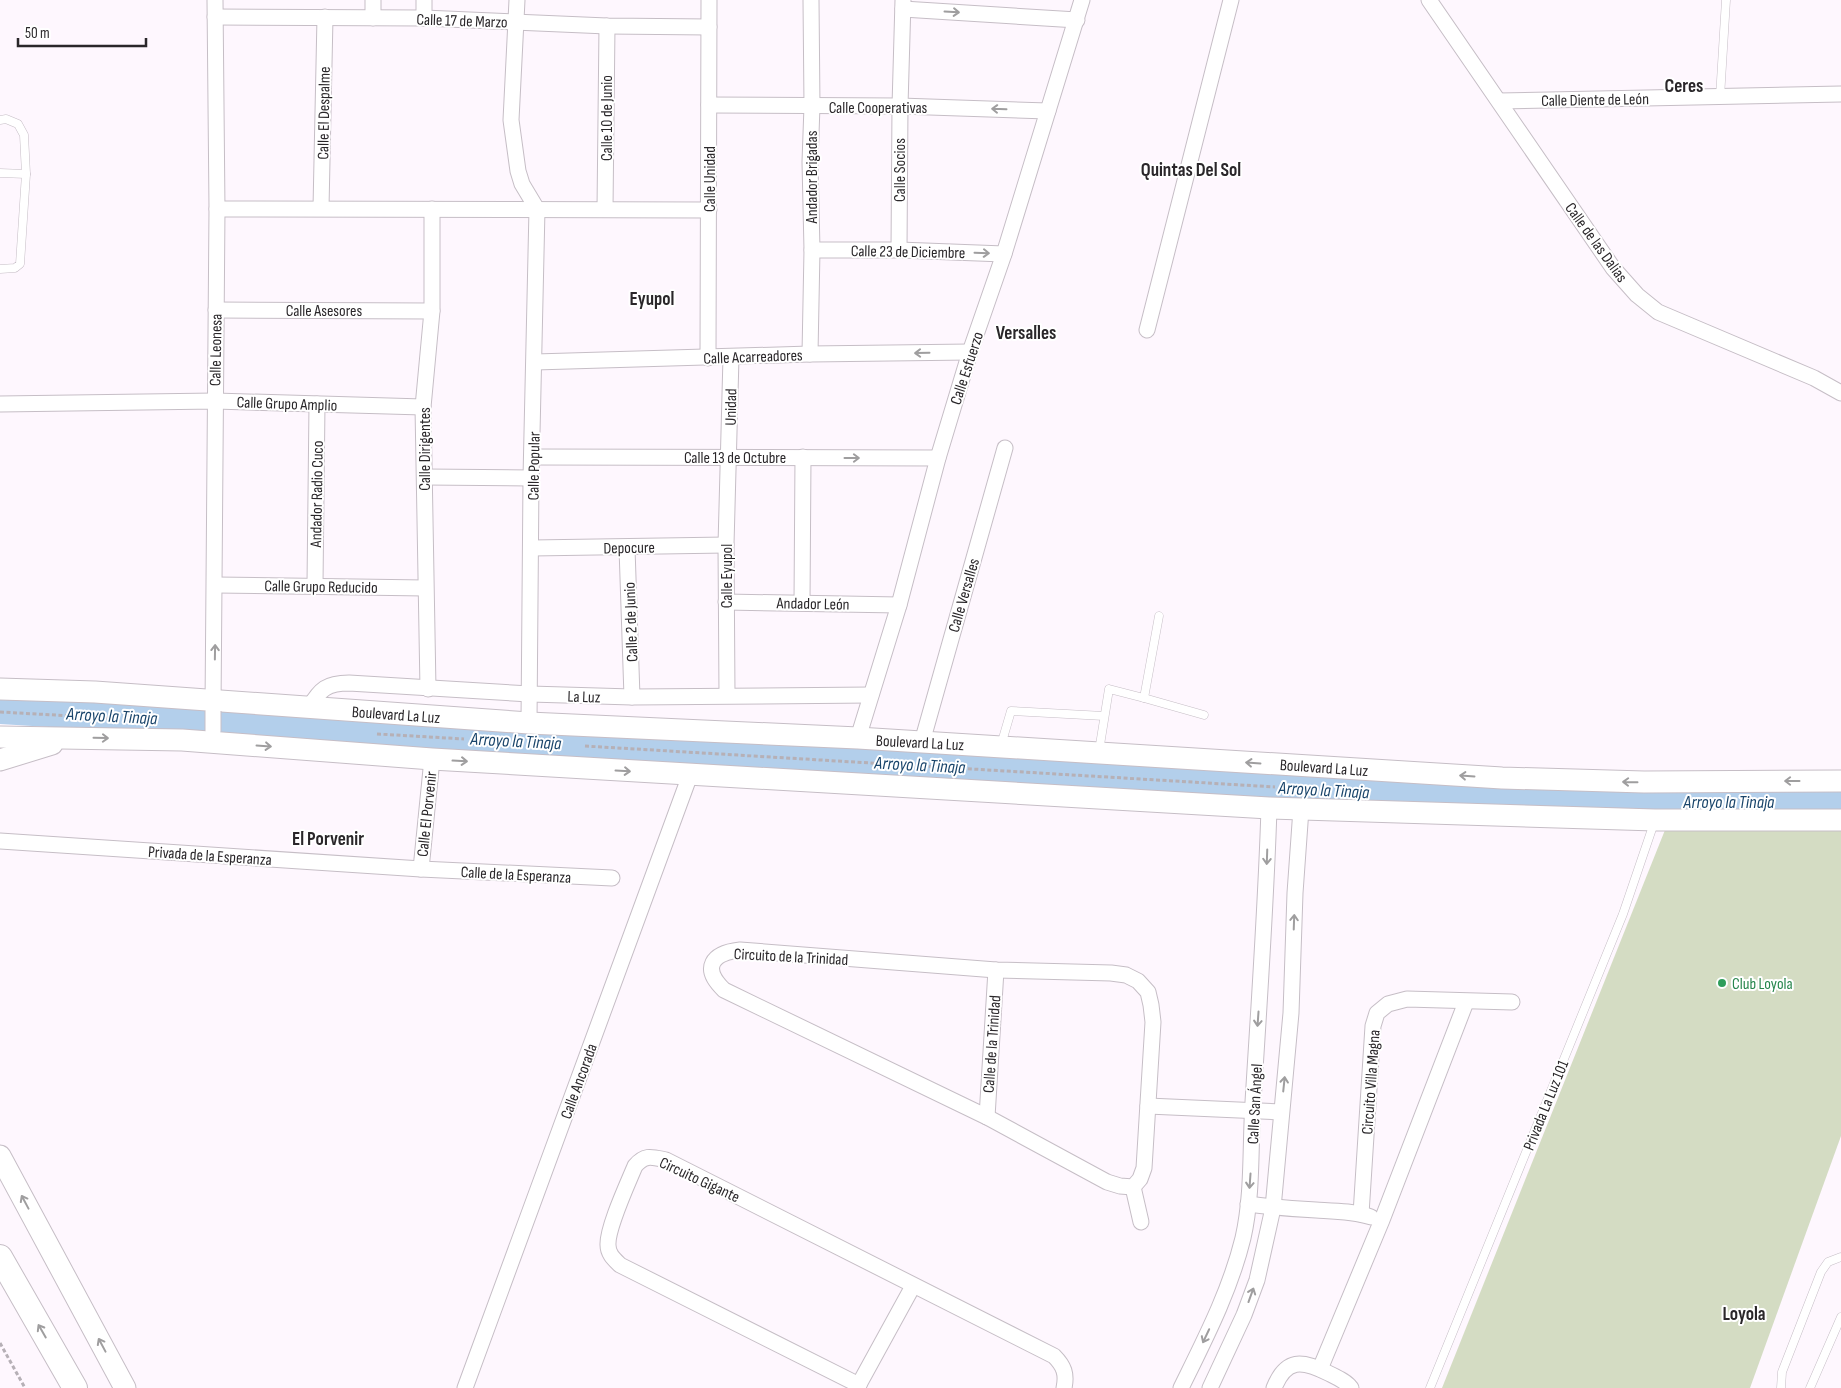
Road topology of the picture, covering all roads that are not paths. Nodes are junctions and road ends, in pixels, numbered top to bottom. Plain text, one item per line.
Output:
1 (215, 0) edge
2 (373, 0) edge
3 (424, 0) edge
4 (517, 0) edge
5 (709, 0) edge
6 (811, 0) edge
7 (1082, 0) edge
8 (1231, 0) edge
9 (1429, 0) edge
10 (1726, 0) edge
11 (903, 5) edge
12 (215, 17) junction
13 (325, 18) junction
14 (373, 18) junction
15 (424, 18) junction
16 (1077, 20) junction
17 (516, 22) junction
18 (607, 26) junction
19 (709, 27) junction
20 (1841, 94) edge
21 (1720, 97) junction
22 (1499, 101) junction
23 (709, 105) junction
24 (812, 106) junction
25 (900, 106) junction
26 (1048, 110) junction
27 (0, 120) edge
28 (0, 173) edge
29 (26, 174) junction
30 (217, 208) junction
31 (321, 208) junction
32 (432, 209) junction
33 (537, 209) junction
34 (606, 210) junction
35 (709, 210) junction
36 (812, 250) junction
37 (899, 250) junction
38 (1004, 254) junction
39 (0, 269) edge
40 (216, 310) junction
41 (432, 310) junction
42 (1147, 330) dead end
43 (970, 352) junction
44 (810, 354) junction
45 (731, 357) junction
46 (708, 358) junction
47 (535, 362) junction
48 (1841, 393) edge
49 (215, 401) junction
50 (0, 404) edge
51 (317, 404) junction
52 (423, 407) junction
53 (1005, 448) dead end
54 (533, 457) junction
55 (803, 457) junction
56 (729, 458) junction
57 (938, 458) junction
58 (425, 477) junction
59 (531, 478) junction
60 (726, 545) junction
61 (532, 548) junction
62 (627, 548) junction
63 (216, 585) junction
64 (315, 585) junction
65 (426, 588) junction
66 (726, 602) junction
67 (802, 603) junction
68 (899, 604) junction
69 (1159, 616) dead end
70 (0, 689) edge
71 (428, 689) junction
72 (530, 694) junction
73 (727, 695) junction
74 (871, 695) junction
75 (632, 697) junction
76 (1144, 698) junction
77 (214, 705) junction
78 (309, 708) junction
79 (1204, 715) dead end
80 (1104, 716) junction
81 (529, 723) junction
82 (0, 737) edge
83 (212, 737) junction
84 (70, 738) junction
85 (858, 738) junction
86 (922, 742) junction
87 (1001, 747) junction
88 (1098, 753) junction
89 (432, 759) junction
90 (0, 760) edge
91 (690, 775) junction
92 (1841, 781) edge
93 (1269, 808) junction
94 (1301, 809) junction
95 (1655, 820) junction
96 (1841, 820) edge
97 (0, 841) edge
98 (420, 869) junction
99 (612, 878) dead end
100 (996, 970) junction
101 (1466, 1002) junction
102 (1512, 1002) dead end
103 (1148, 1106) junction
104 (1252, 1111) junction
105 (1281, 1112) junction
106 (987, 1117) junction
107 (0, 1156) edge
108 (1133, 1187) junction
109 (1248, 1204) junction
110 (1273, 1208) junction
111 (1361, 1214) junction
112 (1382, 1220) junction
113 (1141, 1222) dead end
114 (0, 1257) edge
115 (1841, 1257) edge
116 (913, 1286) junction
117 (1841, 1317) edge
118 (1320, 1369) junction
119 (858, 1386) edge
120 (75, 1388) edge
121 (125, 1388) edge
122 (465, 1388) edge
123 (1064, 1388) edge
124 (1181, 1388) edge
125 (1210, 1388) edge
126 (1274, 1388) edge
127 (1351, 1388) edge
128 (1430, 1388) edge
129 (1781, 1388) edge
130 (1810, 1388) edge

1 - 12 street, Calle Leonesa
2 - 14 street
3 - 15 street
4 - 17 street
5 - 19 street, Calle Unidad
6 - 24 street, Andador Brigadas
7 - 16 street, Calle Esfuerzo
8 - 42 street
9 - 22 street, Calle de las Dalias
10 - 21 lane
11 -> 16 street
11 - 25 street, Calle Socios
12 - 13 street, Calle 17 de Marzo
12 - 30 street, Calle Leonesa
13 - 14 street, Calle 17 de Marzo
13 - 31 street, Calle El Despalme
14 - 15 street, Calle 17 de Marzo
15 - 17 street, Calle 17 de Marzo
16 - 26 street, Calle Esfuerzo
17 - 18 street, Calle 17 de Marzo
17 - 33 street
18 - 19 street, Calle 17 de Marzo
18 - 34 street, Calle 10 de Junio
19 - 23 street, Calle Unidad
20 - 21 street, Calle Diente de León
21 - 22 street, Calle Diente de León
22 - 48 street, Calle de las Dalias
23 - 24 street, Calle Cooperativas
23 - 35 street, Calle Unidad
24 - 25 street, Calle Cooperativas
24 - 36 street, Andador Brigadas
26 -> 25 street, Calle Cooperativas
25 - 37 street, Calle Socios
26 - 38 street, Calle Esfuerzo
27 - 29 lane
28 - 29 lane
29 - 39 lane
30 - 31 street
30 - 40 street, Calle Leonesa
31 - 32 street
32 - 33 street
32 - 41 street, Calle Dirigentes
33 - 34 street
33 - 47 street, Calle Popular
34 - 35 street
35 - 46 street, Calle Unidad
36 - 37 street, Calle 23 de Diciembre
36 - 44 street, Andador Brigadas
37 -> 38 street, Calle 23 de Diciembre
38 - 43 street, Calle Esfuerzo
40 - 41 street, Calle Asesores
40 - 49 street, Calle Leonesa
41 - 52 street, Calle Dirigentes
43 -> 44 street, Calle Acarreadores
43 - 57 street, Calle Esfuerzo
44 - 45 street, Calle Acarreadores
45 - 46 street, Calle Acarreadores
45 - 56 street, Unidad
46 - 47 street, Calle Acarreadores
47 - 54 street, Calle Popular
49 - 50 street, Calle Grupo Amplio
49 - 51 street, Calle Grupo Amplio
49 - 63 street, Calle Leonesa
51 - 52 street, Calle Grupo Amplio
51 - 64 street, Andador Radio Cuco
52 - 58 street, Calle Dirigentes
53 - 86 street, Calle Versalles
54 - 56 street, Calle 13 de Octubre
54 - 59 street, Calle Popular
55 - 56 street, Calle 13 de Octubre
55 -> 57 street, Calle 13 de Octubre
55 - 67 street
56 - 60 street, Calle Eyupol
57 - 68 street, Calle Esfuerzo
58 - 59 street
58 - 65 street, Calle Dirigentes
59 - 61 street, Calle Popular
60 - 62 street, Depocure
60 - 66 street, Calle Eyupol
61 - 62 street, Depocure
61 - 72 street, Calle Popular
62 - 75 street, Calle 2 de Junio
63 - 64 street, Calle Grupo Reducido
77 -> 63 street, Calle Leonesa
64 - 65 street, Calle Grupo Reducido
65 - 71 street, Calle Dirigentes
66 - 67 street, Andador León
66 - 73 street, Calle Eyupol
67 - 68 street, Andador León
68 - 74 street, Calle Esfuerzo
69 - 76 lane
70 - 77 main road, Boulevard La Luz
71 - 72 street, La Luz
71 - 78 street, La Luz
72 - 75 street, La Luz
72 - 81 street, Calle Popular
73 - 74 street, La Luz
73 - 75 street, La Luz
74 - 85 street, Calle Esfuerzo
76 - 79 lane
76 - 80 lane
77 - 78 main road, Boulevard La Luz
77 - 83 street, Calle Leonesa, bridge
78 - 81 main road, Boulevard La Luz
80 - 87 lane
80 - 88 lane
81 - 85 main road, Boulevard La Luz
82 - 84 main road
84 -> 83 main road
83 -> 89 main road
84 - 90 main road
85 - 86 main road, Boulevard La Luz
86 - 87 main road, Boulevard La Luz
87 - 88 main road, Boulevard La Luz
92 -> 88 main road, Boulevard La Luz
89 -> 91 main road
89 - 98 street, Calle El Porvenir
91 - 93 main road
91 - 122 street, Calle Ancorada
93 - 94 main road
93 -> 104 street, Calle San Ángel
94 - 95 main road
105 -> 94 street, Calle San Ángel
95 - 96 main road
95 - 128 lane, Privada La Luz 101
97 - 98 street, Privada de la Esperanza
98 - 99 street, Calle de la Esperanza
100 - 103 street, Circuito de la Trinidad
100 - 106 street, Calle de la Trinidad
100 - 106 street, Circuito de la Trinidad
101 - 102 street, Circuito Villa Magna
101 - 111 street, Circuito Villa Magna
101 - 112 street
103 - 104 street
103 - 108 street, Circuito de la Trinidad
104 - 105 street
104 -> 109 street, Calle San Ángel
105 - 110 street, Calle San Ángel
106 - 108 street, Circuito de la Trinidad
121 -> 107 main road
108 - 113 street
109 - 110 street
109 -> 124 street, Calle San Ángel
110 - 111 street
125 -> 110 street, Calle San Ángel
111 - 112 street
112 - 118 street
120 -> 114 main road
115 - 129 lane
116 - 119 street, Circuito Gigante
116 - 119 street, Circuito Gigante
116 - 123 street, Circuito Gigante
117 - 130 lane
118 - 126 street
118 - 127 street

